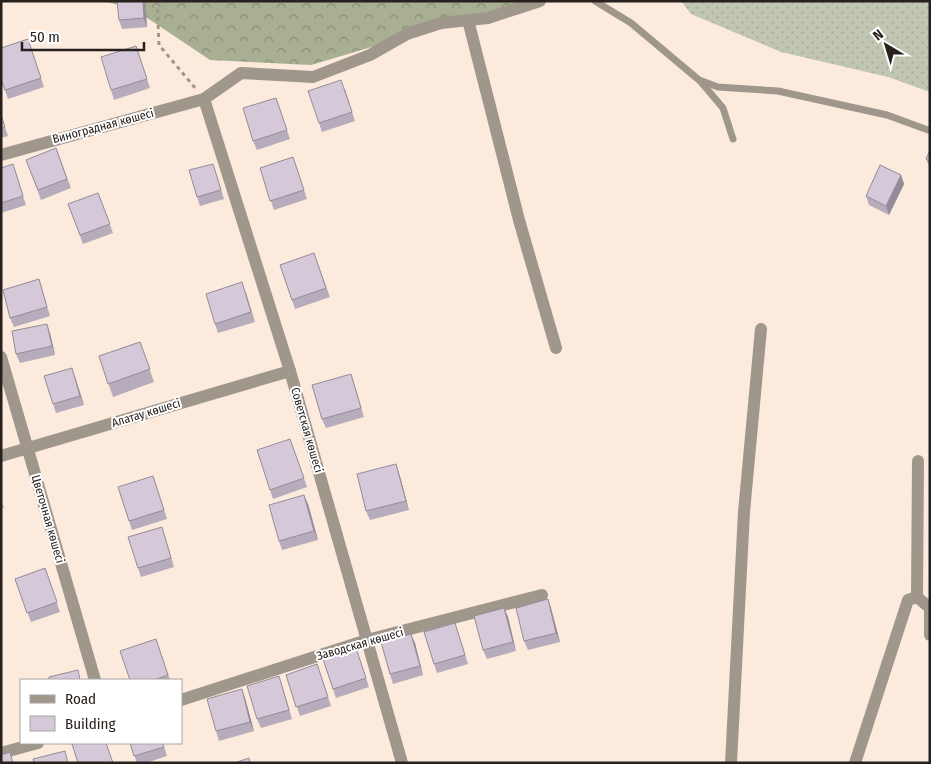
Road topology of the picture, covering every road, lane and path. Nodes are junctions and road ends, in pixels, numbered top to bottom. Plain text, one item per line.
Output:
1 (157, 1) edge
2 (540, 1) edge
3 (595, 1) edge
4 (468, 20) junction
5 (700, 80) junction
6 (204, 99) junction
7 (928, 130) dead end
8 (733, 139) dead end
9 (1, 155) edge
10 (761, 329) dead end
11 (556, 348) dead end
12 (1, 357) edge
13 (290, 370) junction
14 (27, 448) junction
15 (1, 456) edge
16 (918, 461) dead end
17 (542, 595) dead end
18 (917, 597) junction
19 (930, 609) edge
20 (930, 635) edge
21 (367, 640) junction
22 (95, 679) edge
23 (182, 700) edge
24 (34, 744) edge
25 (1, 753) edge
26 (402, 763) edge
27 (731, 763) edge
28 (856, 763) edge

1 - 6 path
2 - 4 street, Виноградная көшесі
3 - 5 lane
4 - 6 street, Виноградная көшесі
4 - 11 street
5 - 7 lane
5 - 8 lane
6 - 9 street, Виноградная көшесі
6 - 13 street, Советская көшесі
10 - 27 street
12 - 14 street, Цветочная көшесі
13 - 14 street, Алатау көшесі
13 - 21 street, Советская көшесі
14 - 15 street, Алатау көшесі
14 - 22 street, Цветочная көшесі
16 - 18 street
17 - 21 street, Заводская көшесі
18 - 19 street
18 - 28 street
19 - 20 street
21 - 23 street, Заводская көшесі
21 - 26 street, Советская көшесі
24 - 25 street

